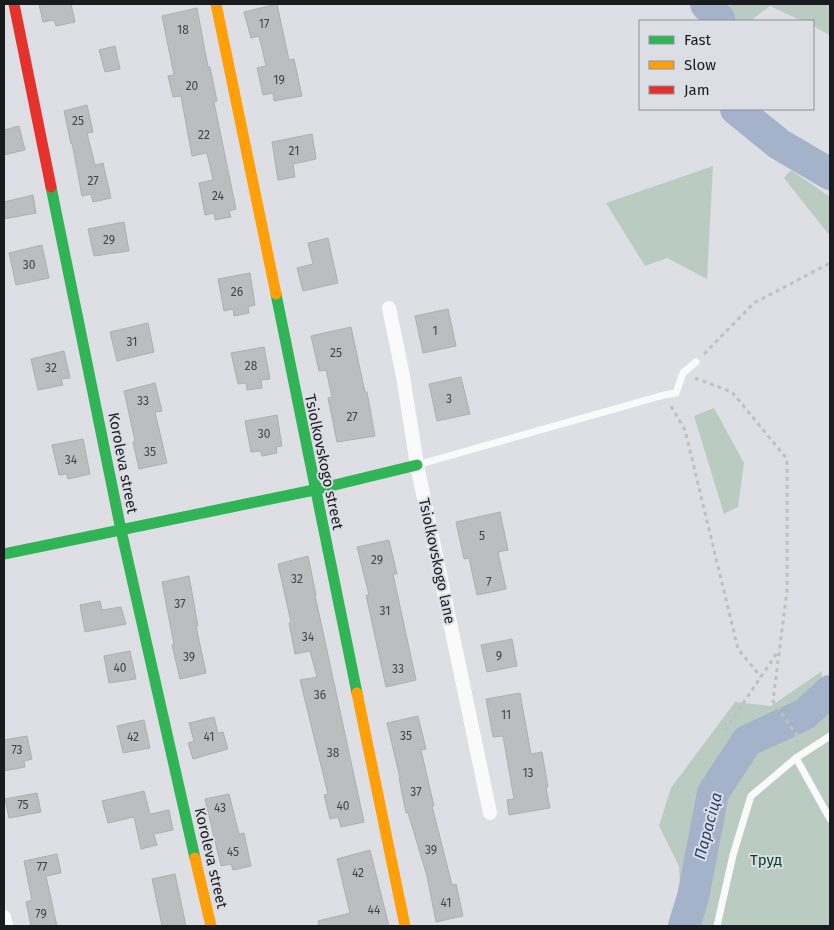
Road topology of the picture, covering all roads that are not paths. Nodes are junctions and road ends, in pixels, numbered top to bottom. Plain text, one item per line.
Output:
1 (14, 4) edge
2 (216, 4) edge
3 (389, 308) dead end
4 (696, 362) road end
5 (417, 465) junction
6 (314, 490) junction
7 (121, 530) junction
8 (4, 554) edge
9 (830, 736) edge
10 (796, 758) junction
11 (490, 813) dead end
12 (830, 819) edge
13 (4, 917) edge
14 (6, 926) edge
15 (211, 926) edge
16 (405, 926) edge
17 (718, 926) edge

1 - 7 street, Koroleva street
2 - 6 street, Tsiolkovskogo street
3 - 5 street, Tsiolkovskogo lane
4 - 5 lane
5 - 6 street
5 - 11 street, Tsiolkovskogo lane
6 - 7 street
6 - 16 street, Tsiolkovskogo street
7 - 8 street
7 - 15 street, Koroleva street
9 - 10 lane
10 - 12 lane
10 - 17 lane
13 - 14 street

